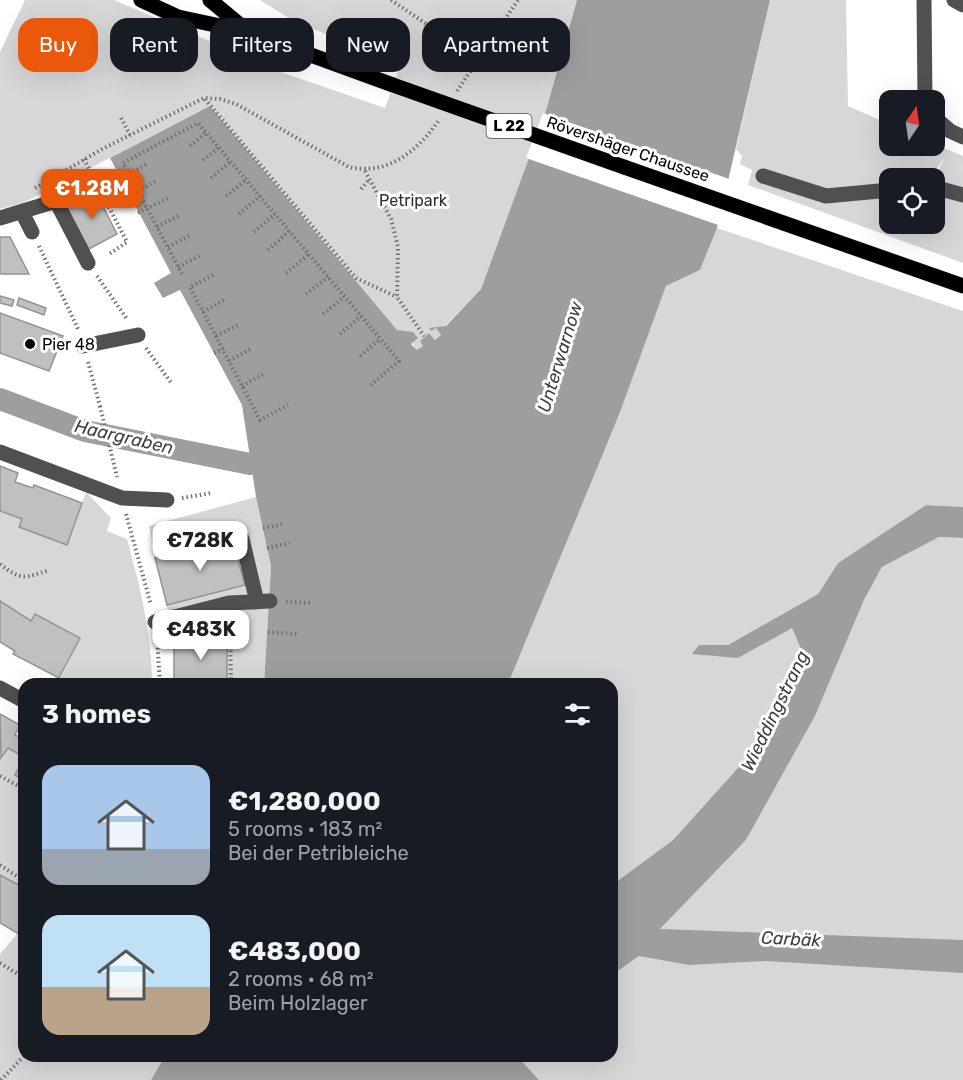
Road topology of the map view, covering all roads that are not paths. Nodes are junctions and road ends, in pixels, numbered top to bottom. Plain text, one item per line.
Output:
1 (141, 0) edge
2 (210, 0) edge
3 (924, 0) edge
4 (954, 0) edge
5 (963, 5) edge
6 (231, 18) edge
7 (210, 24) edge
8 (314, 56) edge
9 (925, 90) edge
10 (945, 127) edge
11 (963, 137) edge
12 (763, 176) dead end
13 (945, 190) edge
14 (879, 191) edge
15 (963, 195) edge
16 (22, 212) junction
17 (0, 218) edge
18 (32, 232) road end
19 (88, 263) dead end
20 (963, 286) edge
21 (138, 335) dead end
22 (83, 346) road end
23 (0, 452) edge
24 (167, 500) road end
25 (242, 539) dead end
26 (155, 622) road end
27 (0, 688) edge
28 (18, 698) edge

1 - 7 main road, Rövershäger Chaussee / L 22
2 - 6 main road, Rövershäger Chaussee / L 22
3 - 9 street
4 - 5 street
8 - 20 main road, Rövershäger Chaussee / L 22, bridge
10 - 11 street
12 - 14 street
13 - 15 street
16 - 17 street
16 - 18 street
16 - 19 street
21 - 22 street
23 - 24 street
25 - 26 street
27 - 28 street

